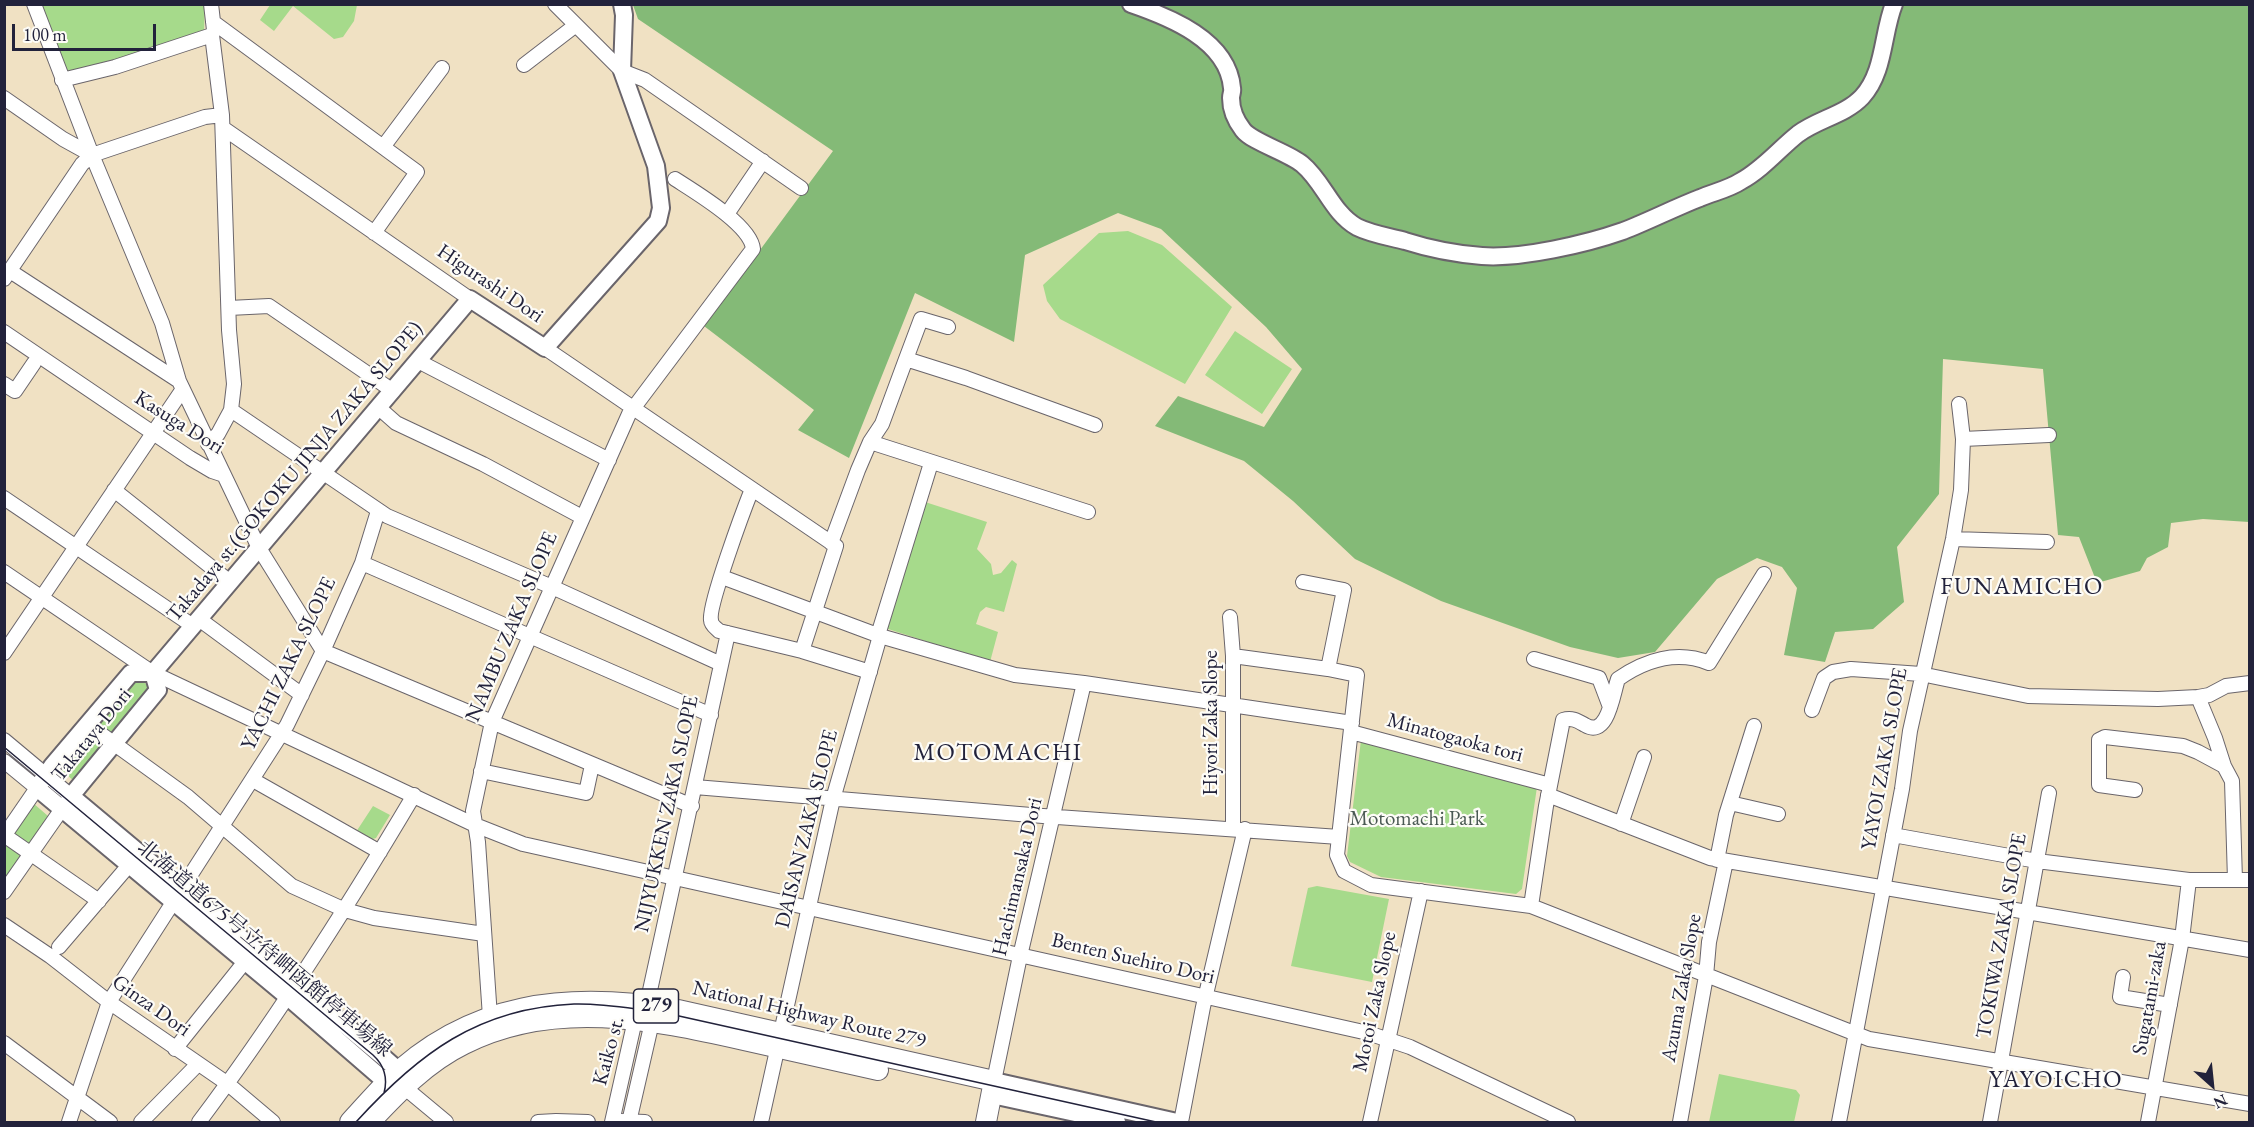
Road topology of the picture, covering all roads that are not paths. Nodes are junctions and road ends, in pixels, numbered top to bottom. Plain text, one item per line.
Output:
1 (34, 4) edge
2 (211, 4) edge
3 (555, 4) edge
4 (622, 4) edge
5 (1131, 4) edge
6 (1894, 4) edge
7 (576, 25) junction
8 (212, 29) junction
9 (524, 65) dead end
10 (442, 68) dead end
11 (622, 71) junction
12 (62, 80) junction
13 (4, 98) edge
14 (222, 122) junction
15 (383, 147) junction
16 (92, 155) junction
17 (763, 161) junction
18 (675, 179) dead end
19 (801, 188) dead end
20 (727, 214) junction
21 (374, 233) junction
22 (7, 275) edge
23 (470, 299) junction
24 (228, 308) junction
25 (948, 327) dead end
26 (4, 332) edge
27 (545, 348) junction
28 (906, 359) junction
29 (418, 361) junction
30 (34, 363) dead end
31 (4, 384) edge
32 (181, 385) junction
33 (393, 391) junction
34 (1959, 404) dead end
35 (379, 408) junction
36 (632, 408) junction
37 (231, 410) junction
38 (1095, 425) dead end
39 (152, 433) junction
40 (2049, 435) dead end
41 (1963, 439) junction
42 (870, 442) junction
43 (208, 444) junction
44 (609, 460) junction
45 (931, 463) junction
46 (323, 472) junction
47 (224, 476) junction
48 (752, 489) junction
49 (114, 490) junction
50 (4, 498) edge
51 (378, 511) junction
52 (1088, 512) dead end
53 (582, 517) junction
54 (1953, 539) junction
55 (2047, 542) dead end
56 (834, 544) junction
57 (76, 546) junction
58 (260, 548) junction
59 (362, 563) junction
60 (4, 572) edge
61 (1764, 574) dead end
62 (722, 577) junction
63 (230, 582) junction
64 (1303, 582) dead end
65 (552, 587) junction
66 (42, 598) junction
67 (816, 612) junction
68 (1230, 617) dead end
69 (196, 623) junction
70 (728, 633) junction
71 (530, 635) junction
72 (879, 635) junction
73 (323, 651) junction
74 (802, 651) junction
75 (4, 653) edge
76 (1233, 656) junction
77 (1534, 659) dead end
78 (721, 664) junction
79 (1328, 669) junction
80 (870, 672) junction
81 (153, 673) junction
82 (1922, 674) junction
83 (1084, 683) junction
84 (2250, 683) edge
85 (302, 695) junction
86 (2198, 697) junction
87 (1233, 705) junction
88 (1611, 709) junction
89 (1812, 710) dead end
90 (711, 715) junction
91 (492, 722) junction
92 (87, 724) junction
93 (1754, 726) dead end
94 (1351, 727) junction
95 (282, 735) junction
96 (4, 740) edge
97 (113, 743) junction
98 (1644, 757) dead end
99 (4, 761) edge
100 (592, 765) junction
101 (2224, 766) junction
102 (481, 771) junction
103 (253, 780) junction
104 (41, 781) junction
105 (695, 787) junction
106 (1549, 790) junction
107 (2135, 790) dead end
108 (2049, 793) dead end
109 (414, 795) junction
110 (834, 798) junction
111 (66, 802) junction
112 (1730, 803) junction
113 (692, 806) junction
114 (1778, 814) dead end
115 (1054, 816) junction
116 (1621, 824) junction
117 (475, 825) junction
118 (223, 827) junction
119 (1239, 829) junction
120 (5, 836) edge
121 (1893, 836) junction
122 (1339, 837) junction
123 (380, 852) junction
124 (30, 853) junction
125 (1721, 860) junction
126 (2037, 861) junction
127 (124, 871) dead end
128 (675, 878) junction
129 (2189, 880) junction
130 (2235, 880) junction
131 (2250, 880) edge
132 (183, 888) junction
133 (1882, 888) junction
134 (1421, 891) junction
135 (4, 892) edge
136 (99, 901) junction
137 (173, 903) junction
138 (1531, 906) junction
139 (808, 908) junction
140 (345, 910) junction
141 (2028, 913) junction
142 (4, 925) edge
143 (484, 934) junction
144 (2182, 939) junction
145 (59, 947) dead end
146 (2250, 950) edge
147 (250, 956) junction
148 (1020, 956) junction
149 (1706, 976) junction
150 (2123, 977) dead end
151 (292, 990) junction
152 (1205, 996) junction
153 (109, 1002) junction
154 (2170, 1005) junction
155 (645, 1015) junction
156 (490, 1017) junction
157 (1856, 1035) junction
158 (1389, 1039) junction
159 (779, 1041) junction
160 (4, 1043) edge
161 (176, 1048) junction
162 (2001, 1061) junction
163 (198, 1064) junction
164 (396, 1080) junction
165 (228, 1084) junction
166 (2155, 1087) junction
167 (993, 1088) junction
168 (78, 1098) junction
169 (2250, 1104) edge
170 (1180, 1120) edge
171 (69, 1122) edge
172 (110, 1122) edge
173 (141, 1122) edge
174 (199, 1122) edge
175 (273, 1122) edge
176 (350, 1122) edge
177 (370, 1122) edge
178 (446, 1122) edge
179 (538, 1122) edge
180 (588, 1122) edge
181 (604, 1122) edge
182 (612, 1122) edge
183 (630, 1122) edge
184 (645, 1122) edge
185 (761, 1122) edge
186 (986, 1122) edge
187 (1117, 1122) edge
188 (1370, 1122) edge
189 (1568, 1122) edge
190 (1680, 1122) edge
191 (1839, 1122) edge
192 (1990, 1122) edge
193 (2148, 1122) edge

1 - 12 street
2 - 8 street
3 - 7 street
4 - 11 main road
5 - 6 main road
7 - 9 street
7 - 11 street
8 - 12 street
8 - 14 street
8 - 15 street
10 - 15 street
11 - 17 street
11 - 27 main road
12 - 16 street
13 - 16 street
14 - 16 street
14 - 21 street, Higurashi Dori
14 - 24 street
15 - 21 street
16 - 22 street
16 - 32 street
17 - 19 street
17 - 20 street
18 - 20 street
20 - 36 street, NAMBU ZAKA SLOPE
21 - 23 street, Higurashi Dori
22 - 32 street
23 - 27 main road, Higurashi Dori
23 - 29 main road, Takadaya st.(GOKOKU JINJA ZAKA SLOPE)
24 - 33 street
24 - 37 street
25 - 28 street
26 - 39 street, Kasuga Dori
27 - 36 street, Higurashi Dori
28 - 38 street
28 - 42 street
29 - 33 main road, Takadaya st.(GOKOKU JINJA ZAKA SLOPE)
29 - 44 street
30 - 31 street
32 - 39 street
32 - 43 street
33 - 35 main road, Takadaya st.(GOKOKU JINJA ZAKA SLOPE)
34 - 41 street, YAYOI ZAKA SLOPE
35 - 46 main road, Takadaya st.(GOKOKU JINJA ZAKA SLOPE)
35 - 53 street
36 - 44 street, NAMBU ZAKA SLOPE
36 - 48 street, Higurashi Dori
37 - 43 street
37 - 46 street
39 - 47 street, Kasuga Dori
39 - 49 street
40 - 41 street
41 - 54 street, YAYOI ZAKA SLOPE
42 - 45 street
42 - 56 street
43 - 47 street
44 - 53 street, NAMBU ZAKA SLOPE
45 - 52 street
45 - 72 street, DAISAN ZAKA SLOPE
46 - 51 street
46 - 58 main road, Takadaya st.(GOKOKU JINJA ZAKA SLOPE)
47 - 58 street, Kasuga Dori
48 - 56 street, Higurashi Dori
48 - 62 street
49 - 57 street
49 - 63 street
50 - 57 street
51 - 59 street, YACHI ZAKA SLOPE
51 - 65 street
53 - 65 street, NAMBU ZAKA SLOPE
54 - 55 street
54 - 82 street, YAYOI ZAKA SLOPE
56 - 67 street
57 - 66 street
57 - 69 street
58 - 63 main road, Takadaya st.(GOKOKU JINJA ZAKA SLOPE)
58 - 73 street, Kasuga Dori
59 - 71 street
59 - 73 street, YACHI ZAKA SLOPE
60 - 66 street, Benten Suehiro Dori
61 - 88 street
62 - 67 street, Minatogaoka tori
62 - 70 street
63 - 69 main road, Takadaya st.(GOKOKU JINJA ZAKA SLOPE)
64 - 79 street
65 - 71 street, NAMBU ZAKA SLOPE
65 - 78 street
66 - 75 street
66 - 81 street, Benten Suehiro Dori
67 - 72 street, Minatogaoka tori
67 - 74 street
68 - 76 street, Hiyori Zaka Slope
69 - 81 main road, Takadaya st.(GOKOKU JINJA ZAKA SLOPE)
69 - 85 street
70 - 74 street
70 - 78 street, NIJYUKKEN ZAKA SLOPE
71 - 90 street
71 - 91 street, NAMBU ZAKA SLOPE
72 - 80 street, DAISAN ZAKA SLOPE
72 - 83 street, Minatogaoka tori
73 - 85 street, YACHI ZAKA SLOPE
73 - 91 street
74 - 80 street
76 - 79 street
76 - 87 street, Hiyori Zaka Slope
77 - 88 street
78 - 90 street, NIJYUKKEN ZAKA SLOPE
79 - 94 street
80 - 110 street, DAISAN ZAKA SLOPE
81 - 92 main road, Takataya Dori
81 - 95 street, Benten Suehiro Dori
81 - 97 main road, Takataya Dori
82 - 86 street
82 - 89 street
82 - 121 street, YAYOI ZAKA SLOPE
83 - 87 street, Minatogaoka tori
83 - 115 street, Hachimansaka Dori
84 - 86 street
85 - 95 street, YACHI ZAKA SLOPE
86 - 101 street
87 - 94 street, Minatogaoka tori
87 - 119 street, Hiyori Zaka Slope
88 - 106 street
90 - 105 street, NIJYUKKEN ZAKA SLOPE
91 - 100 street
91 - 102 street, NAMBU ZAKA SLOPE
92 - 97 street
92 - 104 main road, Takataya Dori
93 - 112 street, Azuma Zaka Slope
94 - 106 street, Minatogaoka tori
94 - 122 street
95 - 103 street, YACHI ZAKA SLOPE
95 - 109 street, Benten Suehiro Dori
96 - 104 street
97 - 111 main road, Takataya Dori
97 - 118 street
98 - 116 street
99 - 104 street
100 - 102 street
100 - 113 street
101 - 107 street
101 - 130 street
102 - 117 street, NAMBU ZAKA SLOPE
103 - 118 street, YACHI ZAKA SLOPE
103 - 123 street
104 - 111 main road
104 - 120 street, Takataya Dori
105 - 110 street
105 - 113 street, NIJYUKKEN ZAKA SLOPE
106 - 116 street, Minatogaoka tori
106 - 138 street
108 - 126 street, TOKIWA ZAKA SLOPE
109 - 117 street, Benten Suehiro Dori
109 - 123 street
110 - 115 street
110 - 139 street, DAISAN ZAKA SLOPE
111 - 124 street, Takataya Dori
111 - 132 main road, 北海道道675号立待岬函館停車場線
111 - 137 main road, 北海道道675号立待岬函館停車場線
112 - 114 street
112 - 125 street, Azuma Zaka Slope
113 - 128 street, NIJYUKKEN ZAKA SLOPE
115 - 119 street
115 - 148 street, Hachimansaka Dori
116 - 125 street, Minatogaoka tori
117 - 128 street, Benten Suehiro Dori
117 - 143 street, NAMBU ZAKA SLOPE
118 - 132 street, YACHI ZAKA SLOPE
118 - 140 street
119 - 122 street
119 - 152 street, Hiyori Zaka Slope
120 - 124 street
121 - 126 street
121 - 133 street, YAYOI ZAKA SLOPE
122 - 134 street
123 - 140 street
124 - 135 street, Takataya Dori
124 - 136 street
125 - 133 street, Minatogaoka tori
125 - 149 street, Azuma Zaka Slope
126 - 129 street
126 - 141 street, TOKIWA ZAKA SLOPE
127 - 136 street
128 - 139 street, Benten Suehiro Dori
128 - 155 street, NIJYUKKEN ZAKA SLOPE
129 - 130 street
129 - 144 street, Sugatami-zaka
130 - 131 street
132 - 137 street, YACHI ZAKA SLOPE
132 - 147 main road, 北海道道675号立待岬函館停車場線
133 - 141 street, Minatogaoka tori
133 - 157 street, YAYOI ZAKA SLOPE
134 - 138 street
134 - 158 street, Motoi Zaka Slope
136 - 145 street
137 - 147 main road, 北海道道675号立待岬函館停車場線
137 - 153 street, YACHI ZAKA SLOPE
138 - 149 street
139 - 148 street, Benten Suehiro Dori
139 - 159 street, DAISAN ZAKA SLOPE
140 - 143 street
140 - 151 street
141 - 144 street, Minatogaoka tori
141 - 162 street, TOKIWA ZAKA SLOPE
142 - 153 street, Ginza Dori
143 - 156 street, NAMBU ZAKA SLOPE
144 - 146 street, Minatogaoka tori
144 - 154 street, Sugatami-zaka
147 - 151 main road, 北海道道675号立待岬函館停車場線
147 - 161 street
148 - 152 street, Benten Suehiro Dori
148 - 167 street, Hachimansaka Dori
149 - 157 street
149 - 190 street, Azuma Zaka Slope
150 - 154 street
151 - 164 main road, 北海道道675号立待岬函館停車場線
151 - 165 street
152 - 158 street, Benten Suehiro Dori
152 - 170 street, Hiyori Zaka Slope
153 - 161 street, Ginza Dori
153 - 168 street, YACHI ZAKA SLOPE
154 - 166 street, Sugatami-zaka
155 - 156 highway, National Highway Route 279 / 279
155 - 159 highway, National Highway Route 279 / 279
155 - 164 highway, National Highway Route 279 / 279
155 - 182 street, Kaiko st.
155 - 183 street, Kaiko st.
156 - 164 highway, National Highway Route 279 / 279
157 - 162 street
157 - 191 street, YAYOI ZAKA SLOPE
158 - 188 street, Motoi Zaka Slope
158 - 189 street, Benten Suehiro Dori
159 - 167 highway, National Highway Route 279 / 279
159 - 185 street, DAISAN ZAKA SLOPE
160 - 168 street
161 - 163 street, Ginza Dori
162 - 166 street
162 - 192 street, TOKIWA ZAKA SLOPE
163 - 165 street, Ginza Dori
163 - 173 street
164 - 176 highway, National Highway Route 279 / 279
164 - 177 highway, National Highway Route 279 / 279
164 - 178 street
165 - 174 street
165 - 175 street, Ginza Dori
166 - 169 street
166 - 193 street, Sugatami-zaka
167 - 170 main road
167 - 186 highway
167 - 187 main road
168 - 171 street, YACHI ZAKA SLOPE
168 - 172 street
179 - 180 street
181 - 182 street
182 - 183 street
183 - 184 street

